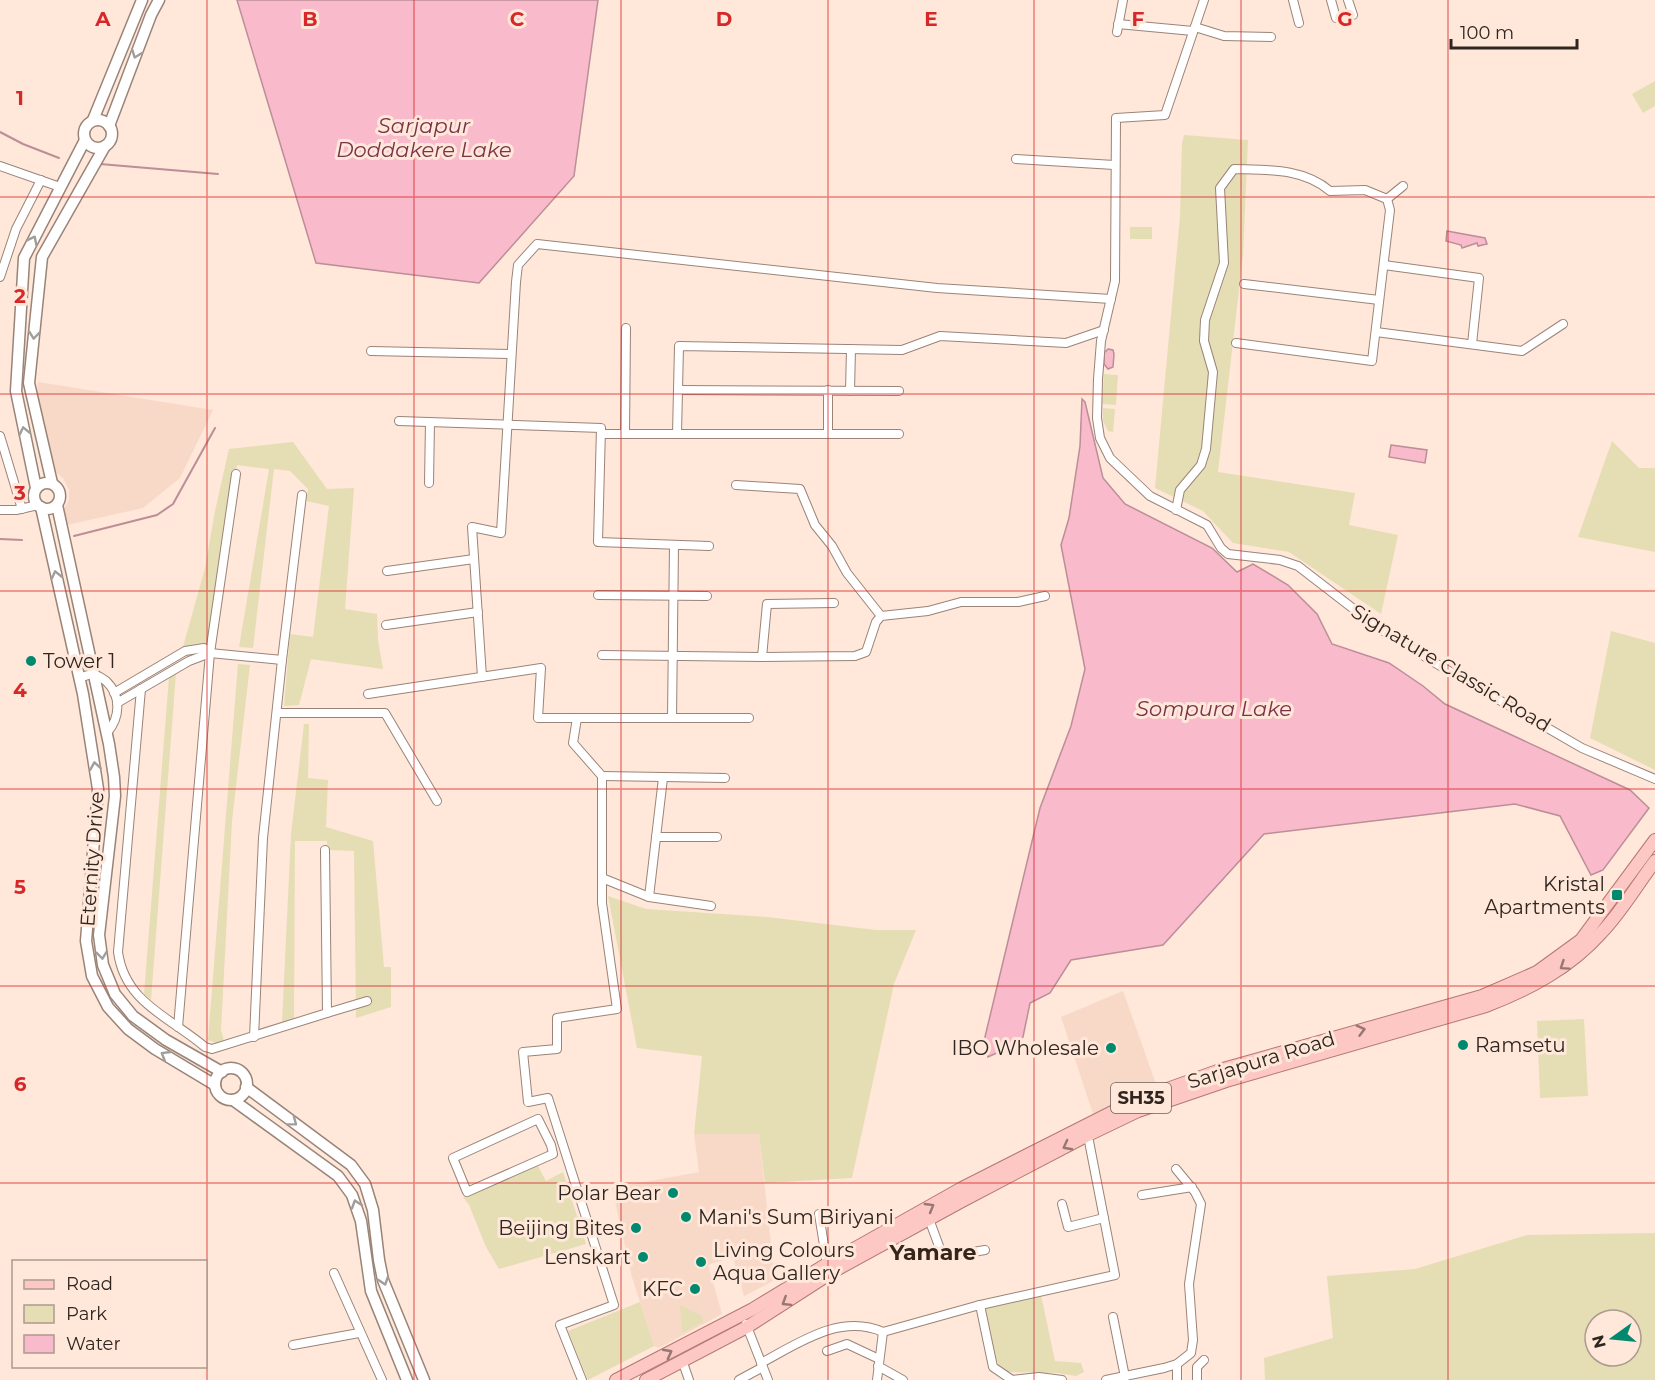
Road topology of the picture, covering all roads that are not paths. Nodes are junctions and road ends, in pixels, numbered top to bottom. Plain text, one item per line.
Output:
1 (142, 0) edge
2 (159, 0) edge
3 (1123, 0) edge
4 (1204, 0) edge
5 (1293, 0) edge
6 (1331, 0) edge
7 (1348, 0) edge
8 (1353, 15) dead end
9 (1336, 18) dead end
10 (1299, 23) dead end
11 (1194, 29) junction
12 (1271, 37) dead end
13 (93, 120) junction
14 (109, 126) junction
15 (85, 140) junction
16 (105, 146) junction
17 (1016, 159) dead end
18 (1114, 165) junction
19 (0, 166) edge
20 (41, 180) junction
21 (1403, 186) dead end
22 (60, 187) junction
23 (1387, 199) junction
24 (1383, 265) junction
25 (0, 277) edge
26 (1244, 284) dead end
27 (21, 298) junction
28 (1111, 299) junction
29 (1379, 300) junction
30 (37, 303) junction
31 (1563, 324) dead end
32 (626, 328) dead end
33 (1104, 330) junction
34 (1376, 332) junction
35 (1236, 343) dead end
36 (1472, 344) junction
37 (851, 349) junction
38 (371, 351) dead end
39 (510, 354) junction
40 (678, 390) junction
41 (828, 390) junction
42 (850, 390) junction
43 (899, 391) dead end
44 (399, 421) dead end
45 (430, 422) junction
46 (507, 425) junction
47 (601, 434) junction
48 (625, 434) junction
49 (677, 434) junction
50 (828, 434) junction
51 (899, 434) dead end
52 (0, 436) edge
53 (237, 474) dead end
54 (52, 483) junction
55 (429, 483) dead end
56 (735, 485) dead end
57 (36, 488) junction
58 (302, 495) dead end
59 (57, 505) junction
60 (40, 506) junction
61 (21, 509) junction
62 (0, 510) edge
63 (1176, 510) junction
64 (674, 545) junction
65 (709, 546) dead end
66 (474, 559) junction
67 (387, 571) dead end
68 (598, 594) dead end
69 (673, 596) junction
70 (707, 596) dead end
71 (1045, 596) dead end
72 (834, 603) dead end
73 (478, 612) junction
74 (881, 616) junction
75 (386, 625) dead end
76 (210, 653) junction
77 (602, 655) dead end
78 (673, 656) junction
79 (762, 657) junction
80 (282, 660) junction
81 (94, 674) junction
82 (482, 677) junction
83 (79, 678) junction
84 (141, 689) junction
85 (114, 693) junction
86 (368, 694) dead end
87 (117, 703) junction
88 (277, 712) junction
89 (577, 718) junction
90 (672, 718) junction
91 (749, 718) dead end
92 (106, 733) junction
93 (602, 776) junction
94 (663, 778) junction
95 (725, 778) dead end
96 (1655, 779) edge
97 (437, 801) dead end
98 (656, 837) junction
99 (717, 837) dead end
100 (1655, 840) edge
101 (325, 850) dead end
102 (1655, 861) edge
103 (1651, 875) edge
104 (602, 878) junction
105 (1627, 890) junction
106 (649, 897) junction
107 (711, 906) dead end
108 (366, 1001) dead end
109 (327, 1013) junction
110 (178, 1027) junction
111 (254, 1037) junction
112 (222, 1072) junction
113 (215, 1085) junction
114 (246, 1087) junction
115 (233, 1100) junction
116 (1087, 1129) junction
117 (558, 1130) junction
118 (546, 1135) junction
119 (1176, 1169) dead end
120 (1192, 1187) junction
121 (1142, 1195) dead end
122 (1062, 1204) dead end
123 (819, 1214) dead end
124 (1104, 1218) junction
125 (929, 1219) junction
126 (985, 1250) dead end
127 (827, 1264) junction
128 (334, 1273) dead end
129 (981, 1305) junction
130 (742, 1314) junction
131 (1113, 1317) dead end
132 (747, 1327) junction
133 (883, 1332) junction
134 (359, 1333) junction
135 (293, 1345) dead end
136 (827, 1351) dead end
137 (682, 1360) junction
138 (1204, 1360) dead end
139 (879, 1363) junction
140 (1177, 1364) junction
141 (762, 1365) junction
142 (1152, 1371) junction
143 (1125, 1377) junction
144 (382, 1380) edge
145 (407, 1380) edge
146 (424, 1380) edge
147 (582, 1380) edge
148 (616, 1380) edge
149 (646, 1380) edge
150 (689, 1380) edge
151 (739, 1380) edge
152 (768, 1380) edge
153 (877, 1380) edge
154 (903, 1380) edge
155 (1062, 1380) edge
156 (1106, 1380) edge
157 (1153, 1380) edge
158 (1177, 1380) edge
159 (1197, 1380) edge

1 - 13 street, Eternity Drive
2 -> 14 street, Eternity Drive
3 - 11 street
4 - 11 street
5 - 10 street
6 - 9 street
7 - 8 street
11 - 12 street
11 - 18 street, Signature Classic Road
13 - 14 street
13 - 15 street, Eternity Drive
14 - 16 street, Eternity Drive
15 - 16 street
15 - 22 street, Eternity Drive
16 - 30 street, Eternity Drive
17 - 18 street
18 - 28 street, Signature Classic Road
19 - 20 street
20 - 22 street
20 - 25 street
21 - 23 street
27 -> 22 street, Eternity Drive
23 - 24 street
23 - 63 street
24 - 29 street
24 - 36 street
26 - 29 street
27 - 30 street
57 -> 27 street, Eternity Drive
28 - 33 street, Signature Classic Road
28 - 39 street
29 - 34 street
30 -> 54 street, Eternity Drive
31 - 36 street
32 - 48 street
33 - 37 street
33 - 63 street, Signature Classic Road
34 - 35 street
34 - 36 street
37 - 40 street
37 - 42 street
38 - 39 street
39 - 46 street
40 - 41 street
40 - 49 street
41 - 42 street
41 - 50 street
42 - 43 street
44 - 45 street
45 - 46 street
45 - 55 street
46 - 47 street
46 - 66 street
47 - 48 street
47 - 64 street
48 - 49 street
49 - 50 street
50 - 51 street
52 - 61 street
53 - 76 street
54 - 57 street
54 - 59 street, Eternity Drive
56 - 74 street
57 - 60 street, Eternity Drive
58 - 80 street
59 - 60 street
59 - 81 street, Eternity Drive
60 - 61 street
83 -> 60 street, Eternity Drive
61 - 62 street
63 - 96 street, Signature Classic Road
64 - 65 street
64 - 69 street
66 - 67 street
66 - 73 street
68 - 69 street
69 - 70 street
69 - 78 street
71 - 74 street
72 - 79 street
73 - 75 street
73 - 82 street
74 - 79 street
76 - 80 street
76 - 84 street
76 - 85 street
76 - 110 street
77 - 78 street
78 - 79 street
78 - 90 street
80 - 88 street
81 - 83 street
81 - 85 street
81 - 92 street, Eternity Drive
82 - 86 street
82 - 89 street
113 -> 83 street, Eternity Drive
84 - 87 street
84 - 110 street
85 - 87 street
87 - 92 street
88 - 97 street
88 - 111 street
89 - 90 street
89 - 93 street
90 - 91 street
92 -> 112 street, Eternity Drive
93 - 94 street
93 - 104 street
94 - 95 street
94 - 98 street
98 - 99 street
98 - 106 street
100 - 105 main road, Sarjapura Road / SH35
101 - 109 street
102 - 103 main road, Sarjapura Road
103 - 105 main road, Sarjapura Road
104 - 106 street
104 - 117 street
105 - 116 main road, Sarjapura Road / SH35
106 - 107 street
108 - 109 street
109 - 111 street
110 - 111 street
112 - 113 street
112 - 114 street, Eternity Drive
113 - 115 street, Eternity Drive
114 - 115 street
114 -> 146 street, Eternity Drive
145 -> 115 street, Eternity Drive
116 - 124 street
116 -> 125 main road, Sarjapura Road
127 -> 116 main road, Sarjapura Road / SH35
117 - 118 street
117 - 147 street
118 - 118 street
119 - 120 street
120 - 121 street
120 - 140 street
122 - 124 street
123 - 127 street
124 - 129 street
125 - 126 street
125 -> 132 main road, Sarjapura Road
127 - 130 main road, Sarjapura Road / SH35
128 - 134 street
129 - 133 street
129 - 155 street
130 - 132 street
148 -> 130 main road, Sarjapura Road / SH35
131 - 143 street
132 - 137 main road, Sarjapura Road
132 - 141 street
133 - 139 street
133 - 141 street
134 - 135 street
134 - 144 street
136 - 139 street
137 - 149 main road, Sarjapura Road
137 - 150 street
138 - 159 street
139 - 153 street
139 - 154 street
140 - 142 street
140 - 158 street
141 - 151 street
141 - 152 street
142 - 143 street
142 - 157 street
143 - 156 street

